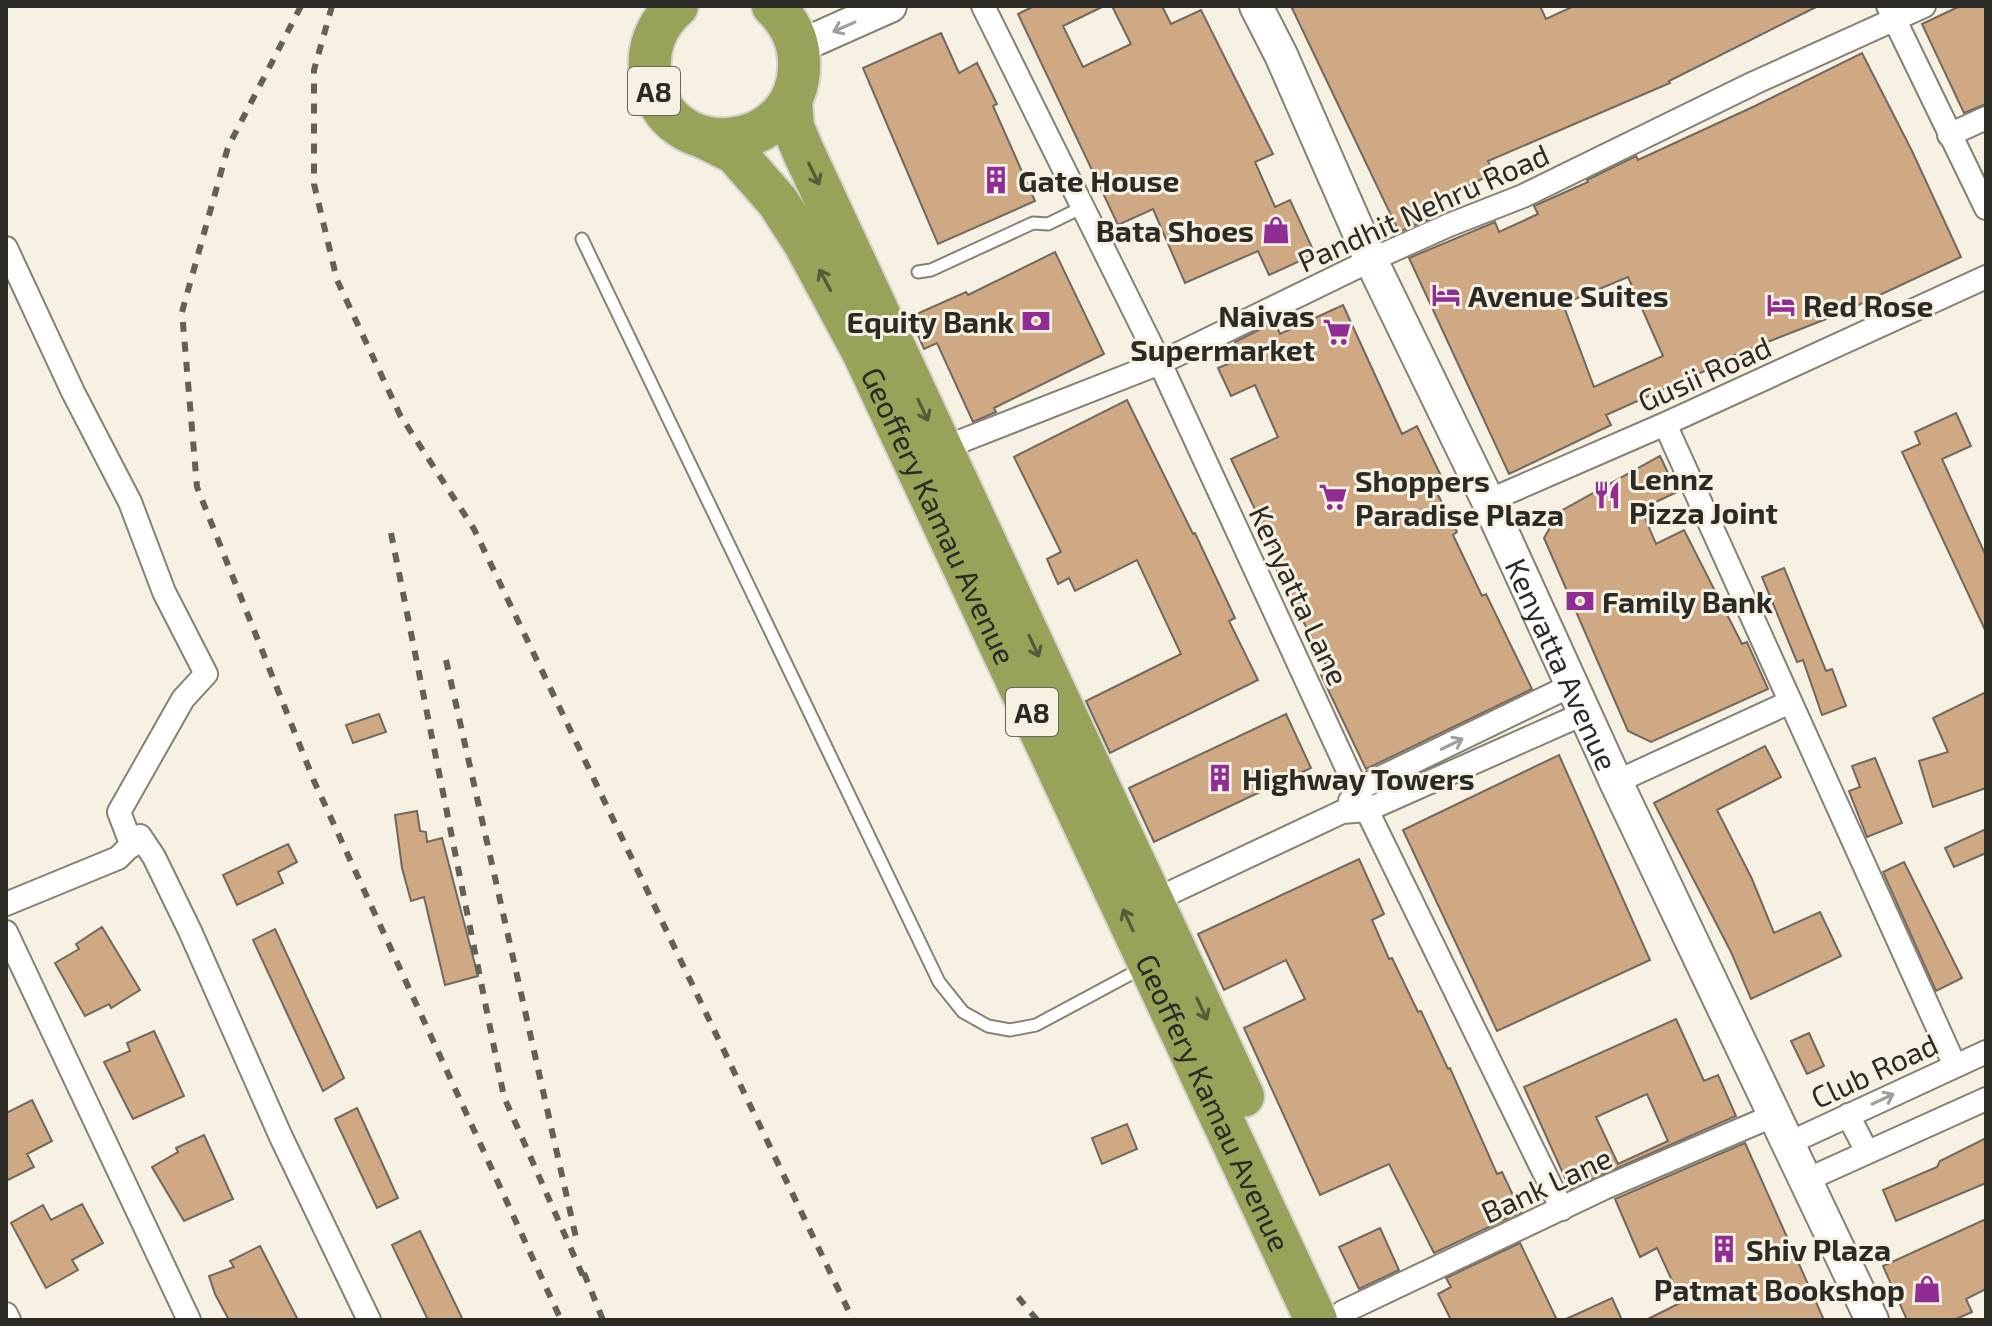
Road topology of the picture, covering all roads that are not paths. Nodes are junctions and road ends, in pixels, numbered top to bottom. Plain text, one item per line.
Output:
1 (677, 6) edge
2 (890, 6) edge
3 (983, 6) edge
4 (1256, 6) edge
5 (1924, 6) edge
6 (1891, 13) edge
7 (789, 18) edge
8 (652, 23) edge
9 (791, 101) junction
10 (1986, 118) edge
11 (1949, 135) junction
12 (703, 137) junction
13 (1083, 207) junction
14 (1986, 208) edge
15 (582, 239) dead end
16 (6, 248) edge
17 (1371, 260) junction
18 (918, 272) dead end
19 (1986, 277) edge
20 (1160, 363) junction
21 (1665, 424) junction
22 (941, 449) junction
23 (1488, 501) junction
24 (1578, 699) junction
25 (1790, 702) junction
26 (1616, 782) junction
27 (1362, 800) junction
28 (132, 846) junction
29 (1153, 901) junction
30 (6, 904) edge
31 (6, 932) edge
32 (1148, 965) junction
33 (1986, 1052) edge
34 (1955, 1066) junction
35 (1986, 1099) edge
36 (1848, 1115) junction
37 (1781, 1129) junction
38 (1867, 1152) junction
39 (1804, 1181) junction
40 (1562, 1209) junction
41 (6, 1314) edge
42 (1336, 1317) edge
43 (9, 1320) edge
44 (189, 1320) edge
45 (369, 1320) edge
46 (1872, 1320) edge

1 - 8 highway, A8
2 -> 7 street
3 - 13 street, Kenyatta Lane
4 - 17 street, Kenyatta Avenue
5 - 6 street, Pandhit Nehru Road
6 - 11 street
6 - 17 street, Pandhit Nehru Road
7 - 9 highway, A8
8 - 12 highway, A8
9 - 12 highway, A8
9 -> 22 highway, Geoffery Kamau Avenue / A8
10 - 11 street
11 - 14 street
32 -> 12 highway, Geoffery Kamau Avenue / A8
13 - 18 lane
13 - 20 street, Kenyatta Lane
15 - 32 lane
16 - 28 street
17 - 20 street, Pandhit Nehru Road
17 - 23 street, Kenyatta Avenue
19 - 21 street, Gusii Road
20 - 22 street, Pandhit Nehru Road
20 - 27 street, Kenyatta Lane
21 - 23 street, Gusii Road
21 - 25 street
22 -> 29 highway, Geoffery Kamau Avenue / A8
23 - 24 street, Kenyatta Avenue
24 - 26 street, Kenyatta Avenue
27 -> 24 street
24 - 27 street
25 - 26 street
25 - 34 street
26 - 37 street, Kenyatta Avenue
27 - 29 street
27 - 40 street, Kenyatta Lane
28 - 30 street
28 - 45 street
29 -> 42 highway, Geoffery Kamau Avenue / A8
31 - 44 street
32 - 42 highway, Geoffery Kamau Avenue / A8
33 - 34 street, Club Road
36 -> 34 street, Club Road
35 - 38 street
36 - 37 street, Club Road
36 - 38 street
37 - 39 street, Kenyatta Avenue
37 - 40 street, Bank Lane
38 - 39 street
39 - 46 street, Kenyatta Avenue
40 - 42 street, Bank Lane
41 - 43 street

